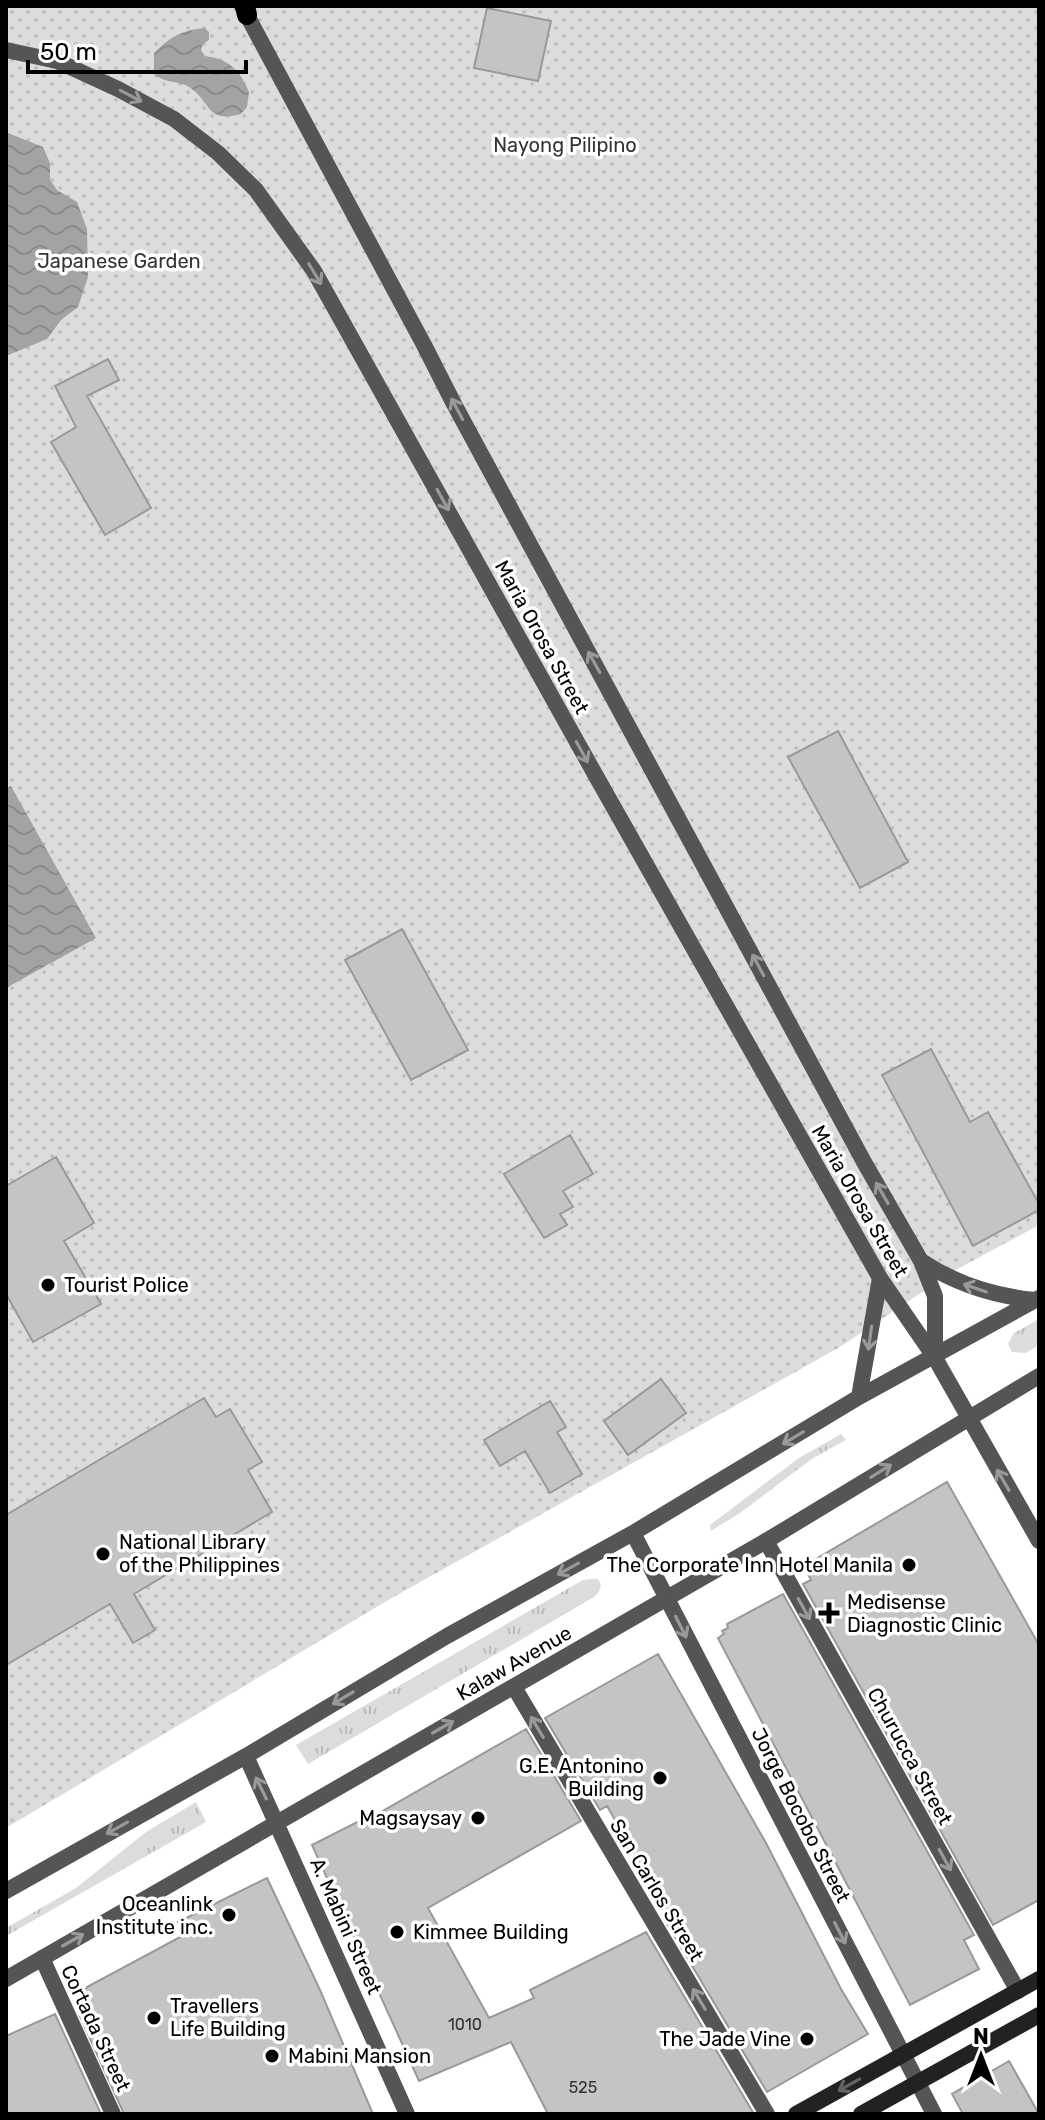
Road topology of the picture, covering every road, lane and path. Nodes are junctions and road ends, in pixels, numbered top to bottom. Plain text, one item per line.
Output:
1 (245, 9) edge
2 (6, 50) edge
3 (921, 1261) junction
4 (880, 1278) junction
5 (1037, 1299) edge
6 (935, 1358) junction
7 (1039, 1376) edge
8 (859, 1397) junction
9 (967, 1418) junction
10 (633, 1533) junction
11 (766, 1541) junction
12 (1039, 1541) edge
13 (666, 1599) junction
14 (514, 1687) junction
15 (246, 1756) junction
16 (277, 1821) junction
17 (6, 1891) edge
18 (42, 1958) junction
19 (6, 1979) edge
20 (1039, 1979) edge
21 (1018, 1991) junction
22 (1039, 2015) edge
23 (903, 2055) junction
24 (917, 2082) junction
25 (113, 2114) edge
26 (407, 2114) edge
27 (767, 2114) edge
28 (796, 2114) edge
29 (861, 2114) edge
30 (934, 2114) edge

3 -> 1 street, Maria Orosa Street
2 -> 4 street, Maria Orosa Street
5 -> 3 street
3 - 6 street, Maria Orosa Street
4 - 6 street, Maria Orosa Street
4 -> 8 street
5 - 6 street
6 - 8 street
6 - 9 street, Maria Orosa Street
7 - 9 street, Kalaw Avenue
8 -> 10 street
11 -> 9 street, Kalaw Avenue
12 -> 9 street, Maria Orosa Street
10 - 13 street, Jorge Bocobo Street
10 -> 15 street
11 - 13 street, Kalaw Avenue
11 -> 21 street, Churucca Street
13 - 14 street, Kalaw Avenue
13 -> 23 street, Jorge Bocobo Street
16 -> 14 street, Kalaw Avenue
27 -> 14 street, San Carlos Street
16 -> 15 street, A. Mabini Street
15 -> 17 street
18 -> 16 street, Kalaw Avenue
16 - 26 street, A. Mabini Street
18 - 19 street, Kalaw Avenue
18 - 25 street, Cortada Street
20 - 21 main road
21 - 23 main road
22 - 24 main road
23 - 24 street, Jorge Bocobo Street
23 -> 28 main road
24 - 29 main road
24 - 30 street, Jorge Bocobo Street

